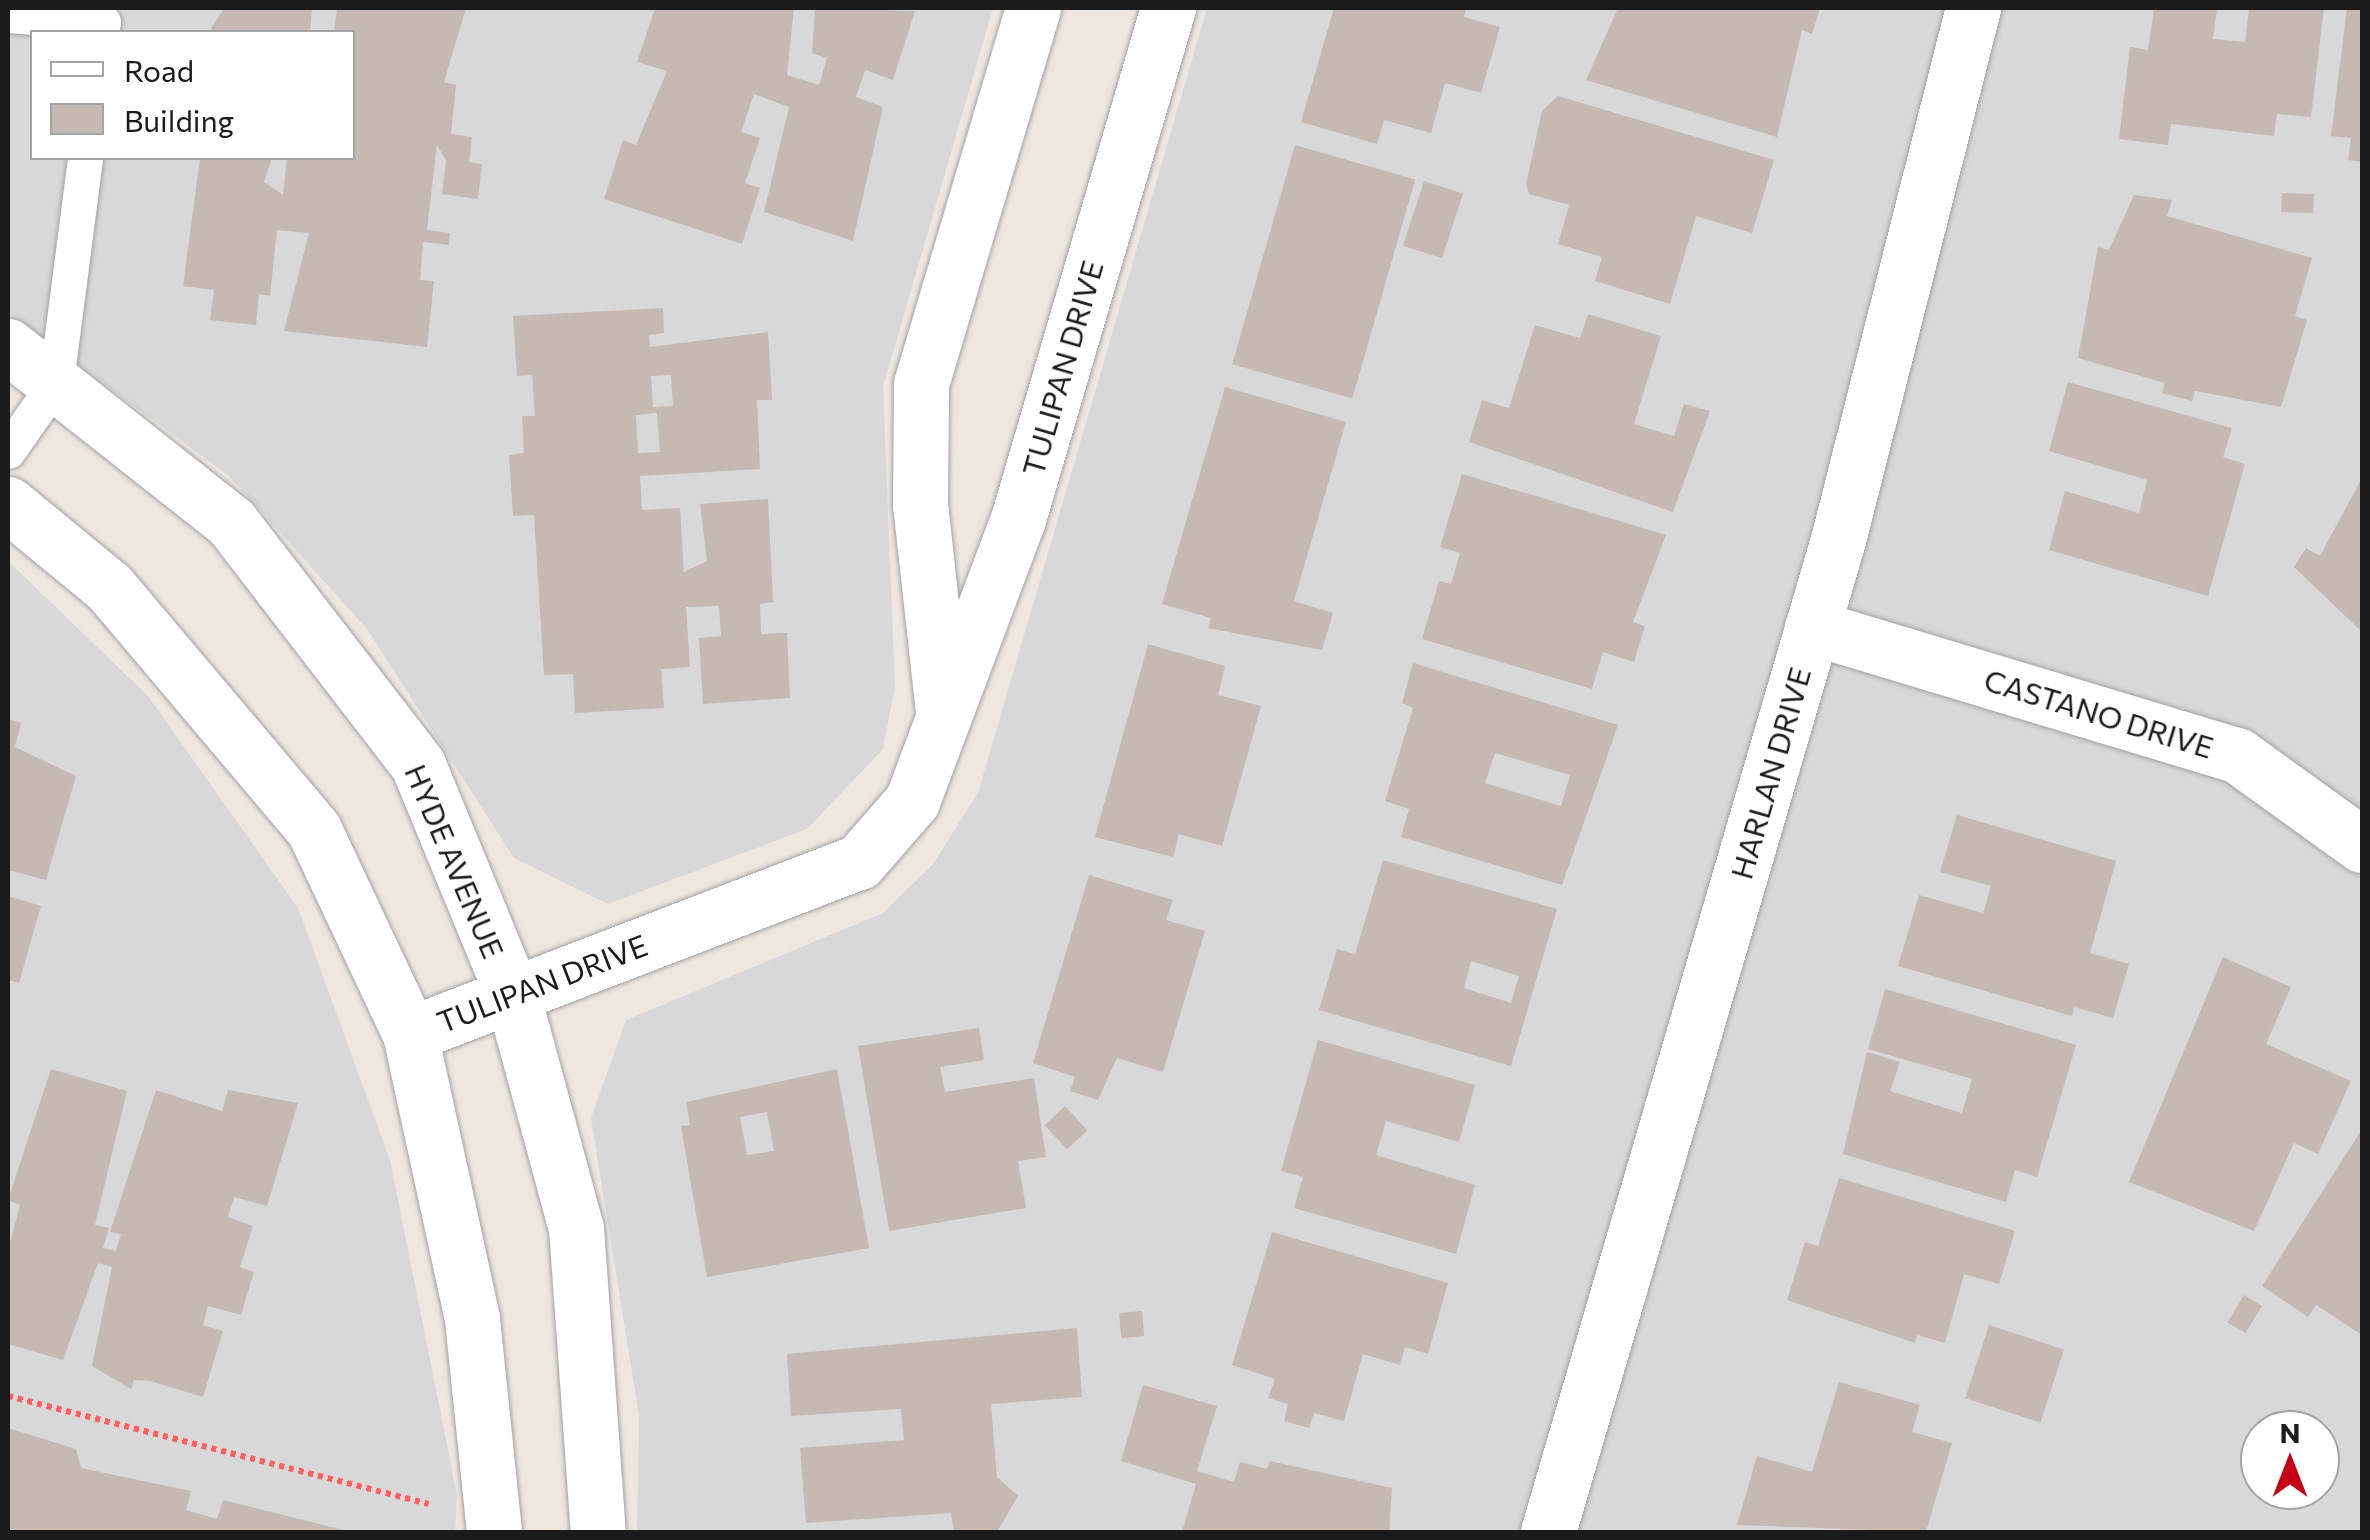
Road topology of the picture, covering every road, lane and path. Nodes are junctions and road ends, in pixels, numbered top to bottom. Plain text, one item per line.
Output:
1 (1033, 8) edge
2 (1168, 8) edge
3 (1972, 8) edge
4 (8, 16) edge
5 (102, 30) edge
6 (85, 160) edge
7 (8, 346) edge
8 (56, 382) junction
9 (8, 451) edge
10 (8, 504) edge
11 (1812, 627) junction
12 (944, 725) junction
13 (2362, 845) edge
14 (512, 993) junction
15 (410, 1034) junction
16 (8, 1396) edge
17 (494, 1526) edge
18 (598, 1532) edge
19 (1548, 1532) edge

1 - 12 street, TULIPAN DRIVE
2 - 12 street, TULIPAN DRIVE
3 - 11 street, HARLAN DRIVE
4 - 5 lane
6 - 8 lane
7 - 8 street, HYDE AVENUE
8 - 9 lane
8 - 14 street, HYDE AVENUE
10 - 15 street
11 - 13 street, CASTANO DRIVE
11 - 19 street, HARLAN DRIVE
12 - 14 street, TULIPAN DRIVE
14 - 15 street, TULIPAN DRIVE
14 - 18 street, HYDE AVENUE
15 - 17 street
16 - 17 path

